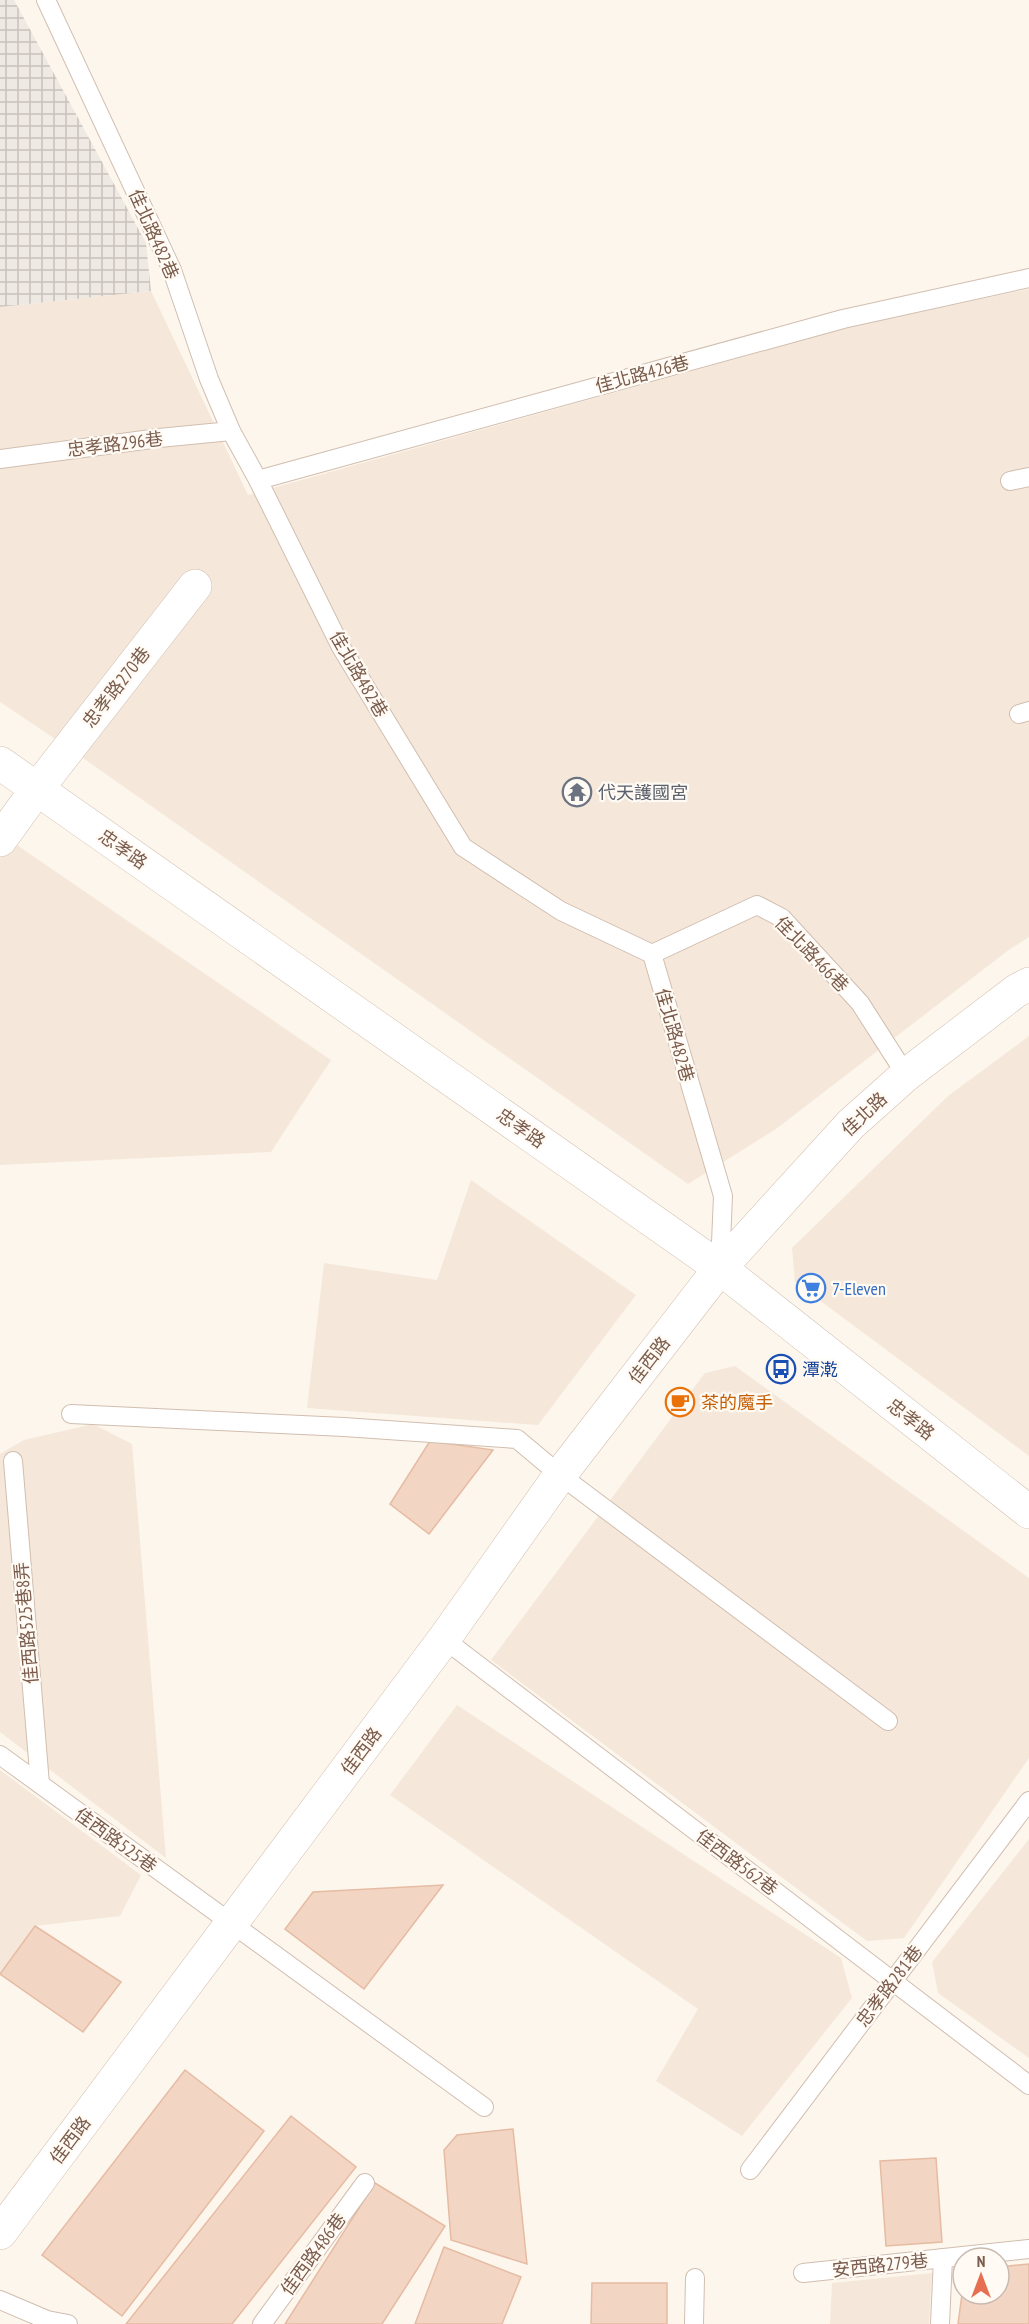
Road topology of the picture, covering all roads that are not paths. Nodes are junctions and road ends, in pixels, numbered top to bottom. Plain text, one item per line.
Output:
1 (46, 0) edge
2 (1029, 278) edge
3 (231, 431) junction
4 (0, 459) edge
5 (1029, 477) edge
6 (258, 480) junction
7 (1010, 481) dead end
8 (195, 586) dead end
9 (0, 763) edge
10 (37, 789) junction
11 (0, 840) edge
12 (652, 954) junction
13 (1029, 984) edge
14 (906, 1075) junction
15 (720, 1268) junction
16 (71, 1414) dead end
17 (13, 1461) dead end
18 (560, 1475) junction
19 (1029, 1512) edge
20 (444, 1639) junction
21 (888, 1721) dead end
22 (0, 1755) edge
23 (40, 1784) junction
24 (1029, 1802) edge
25 (232, 1926) junction
26 (893, 1981) junction
27 (1029, 2085) edge
28 (484, 2107) dead end
29 (750, 2170) dead end
30 (365, 2183) dead end
31 (0, 2233) edge
32 (1029, 2249) edge
33 (943, 2258) junction
34 (803, 2273) dead end
35 (695, 2278) dead end
36 (0, 2300) edge
37 (68, 2324) edge
38 (262, 2324) edge
39 (693, 2324) edge
40 (940, 2324) edge

1 - 3 lane, 佳北路482巷
2 - 6 lane, 佳北路426巷
3 - 4 lane, 忠孝路296巷
3 - 6 lane, 佳北路482巷
5 - 7 lane
6 - 12 lane, 佳北路482巷
8 - 10 street, 忠孝路270巷
9 - 10 street, 忠孝路
10 - 11 street, 忠孝路270巷
10 - 15 street, 忠孝路
12 - 14 lane, 佳北路466巷
12 - 15 lane, 佳北路482巷
13 - 14 street, 佳北路
14 - 15 street, 佳北路
15 - 18 street, 佳西路
15 - 19 street, 忠孝路
16 - 18 lane
17 - 23 lane, 佳西路525巷8弄
18 - 20 street, 佳西路
18 - 21 lane
20 - 25 street, 佳西路
20 - 26 lane, 佳西路562巷
22 - 23 lane, 佳西路525巷
23 - 25 lane, 佳西路525巷
24 - 26 lane, 忠孝路281巷
25 - 28 lane, 佳西路525巷
25 - 31 street, 佳西路
26 - 27 lane, 佳西路562巷
26 - 29 lane, 忠孝路281巷
30 - 38 lane, 佳西路486巷
32 - 33 lane, 安西路279巷
33 - 34 lane, 安西路279巷
33 - 40 lane
35 - 39 lane
36 - 37 lane

